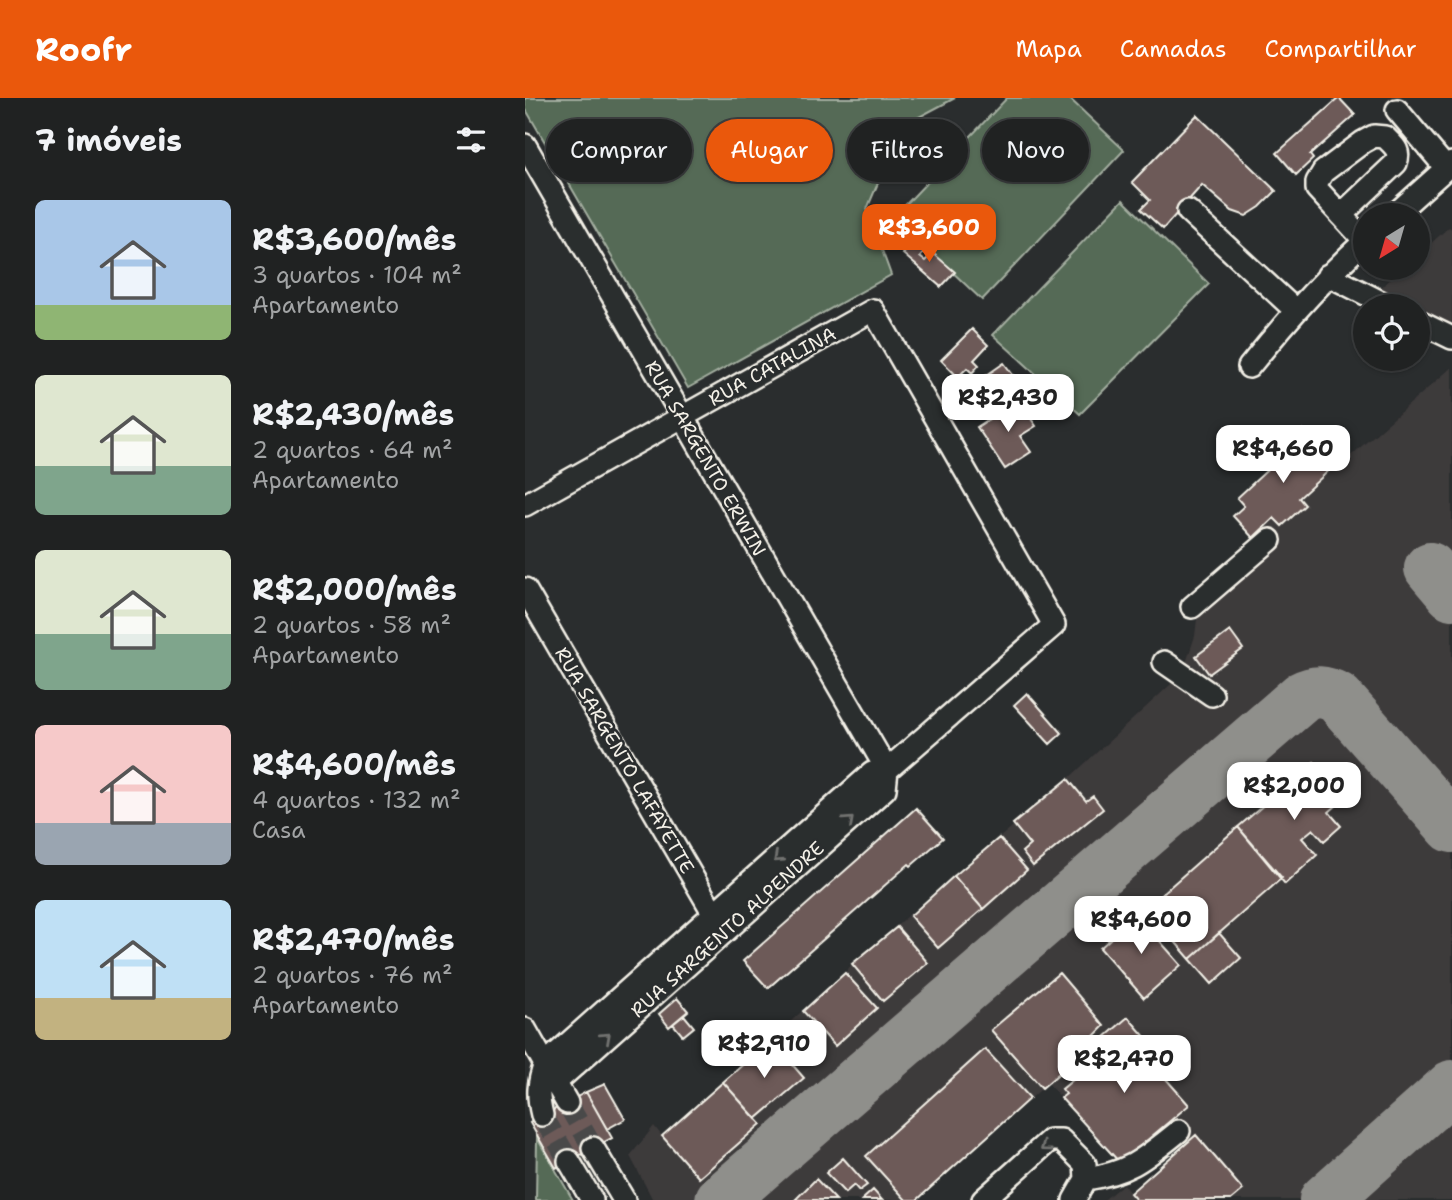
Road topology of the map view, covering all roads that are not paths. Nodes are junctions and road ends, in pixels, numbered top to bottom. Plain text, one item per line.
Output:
1 (1397, 110) dead end
2 (525, 145) edge
3 (1449, 166) edge
4 (1407, 203) edge
5 (1188, 211) dead end
6 (1341, 215) dead end
7 (1353, 228) edge
8 (1353, 252) edge
9 (1328, 275) junction
10 (1365, 294) edge
11 (1295, 310) junction
12 (1430, 327) edge
13 (1452, 338) edge
14 (1249, 368) dead end
15 (682, 417) junction
16 (525, 505) edge
17 (1270, 540) dead end
18 (525, 589) edge
19 (1192, 607) dead end
20 (1054, 625) joint
21 (1164, 662) dead end
22 (1212, 695) dead end
23 (887, 770) junction
24 (719, 923) junction
25 (628, 1004) junction
26 (525, 1029) edge
27 (545, 1064) junction
28 (555, 1083) junction
29 (567, 1102) tunnel mouth
30 (543, 1115) tunnel mouth
31 (1179, 1130) dead end
32 (1086, 1179) junction
33 (993, 1197) edge
34 (592, 1200) edge
35 (624, 1200) edge
36 (1074, 1200) edge

1 - 3 lane
2 - 15 lane, RUA SARGENTO ERWIN
3 - 4 lane
5 - 11 lane
6 - 7 lane
8 - 9 lane
9 - 10 lane
9 - 11 lane
11 - 14 lane
12 - 13 lane
15 - 16 lane, RUA CATALINA
15 - 20 lane, RUA CATALINA
15 - 23 lane, RUA SARGENTO ERWIN
17 - 19 lane
18 - 24 lane, RUA SARGENTO LAFAYETTE
20 - 23 lane, RUA SARGENTO ALPENDRE
21 - 22 lane
23 - 24 lane, RUA SARGENTO ALPENDRE
24 - 25 lane, RUA SARGENTO ALPENDRE
25 - 27 lane, RUA SARGENTO ALPENDRE
28 -> 25 lane, RUA SARGENTO ALPENDRE
26 - 27 lane
27 - 28 lane
27 - 30 lane
28 - 29 lane
31 - 32 lane
32 -> 33 lane
32 - 36 lane
34 - 35 lane

